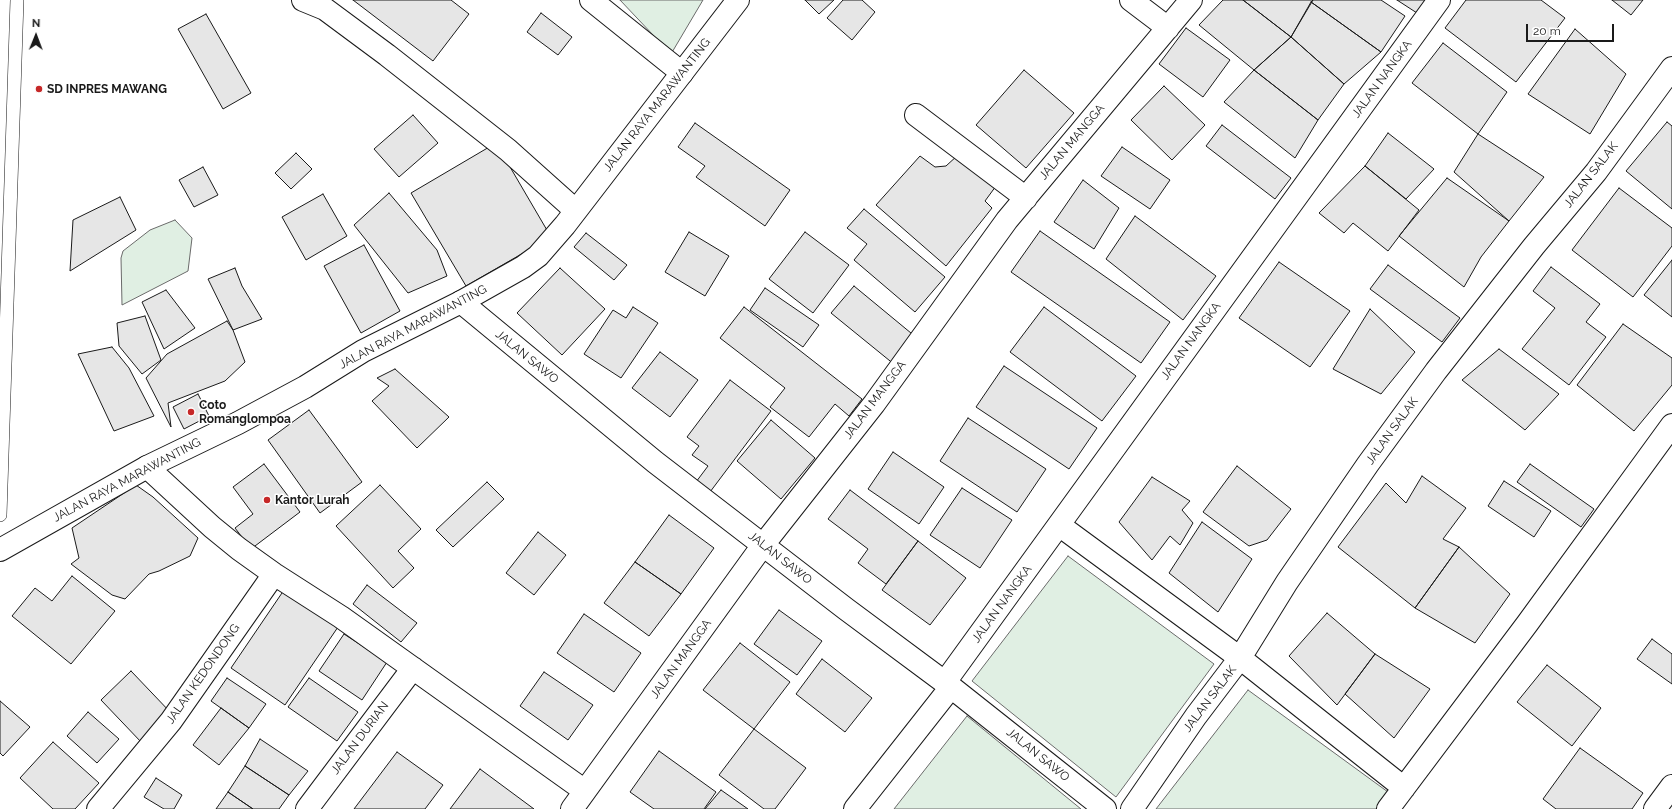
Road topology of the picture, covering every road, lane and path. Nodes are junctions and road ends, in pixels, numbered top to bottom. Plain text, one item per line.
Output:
1 (17, 0) edge
2 (303, 0) edge
3 (591, 0) edge
4 (738, 0) edge
5 (1131, 0) edge
6 (1191, 0) edge
7 (1439, 0) edge
8 (1168, 28) junction
9 (1672, 68) edge
10 (682, 73) junction
11 (916, 115) dead end
12 (1026, 198) junction
13 (575, 210) junction
14 (461, 302) junction
15 (1672, 425) edge
16 (147, 467) junction
17 (0, 515) edge
18 (1059, 525) junction
19 (763, 545) junction
20 (0, 550) edge
21 (274, 574) junction
22 (1240, 658) junction
23 (413, 668) junction
24 (948, 685) junction
25 (1672, 786) edge
26 (1404, 788) junction
27 (585, 791) junction
28 (98, 809) edge
29 (307, 809) edge
30 (572, 809) edge
31 (855, 809) edge
32 (1105, 809) edge
33 (1132, 809) edge
34 (1388, 809) edge
35 (1655, 809) edge

1 - 17 lane
2 - 13 street
3 - 10 street
4 - 10 street, JALAN RAYA MARAWANTING
5 - 8 street
6 - 8 street, JALAN MANGGA
7 - 18 street, JALAN NANGKA
8 - 12 street, JALAN MANGGA
9 - 22 street, JALAN SALAK
10 - 13 street, JALAN RAYA MARAWANTING
11 - 12 street
12 - 19 street, JALAN MANGGA
13 - 14 street, JALAN RAYA MARAWANTING
14 - 16 street, JALAN RAYA MARAWANTING
14 - 19 street, JALAN SAWO
15 - 26 street
16 - 20 street, JALAN RAYA MARAWANTING
16 - 21 street
18 - 22 street
18 - 24 street, JALAN NANGKA
19 - 24 street, JALAN SAWO
19 - 27 street, JALAN MANGGA
21 - 23 street
21 - 28 street, JALAN KEDONDONG
22 - 26 street
22 - 33 street, JALAN SALAK
23 - 27 street
23 - 29 street, JALAN DURIAN
24 - 31 street, JALAN NANGKA
24 - 32 street, JALAN SAWO
25 - 35 street
26 - 34 street
27 - 30 street, JALAN MANGGA

